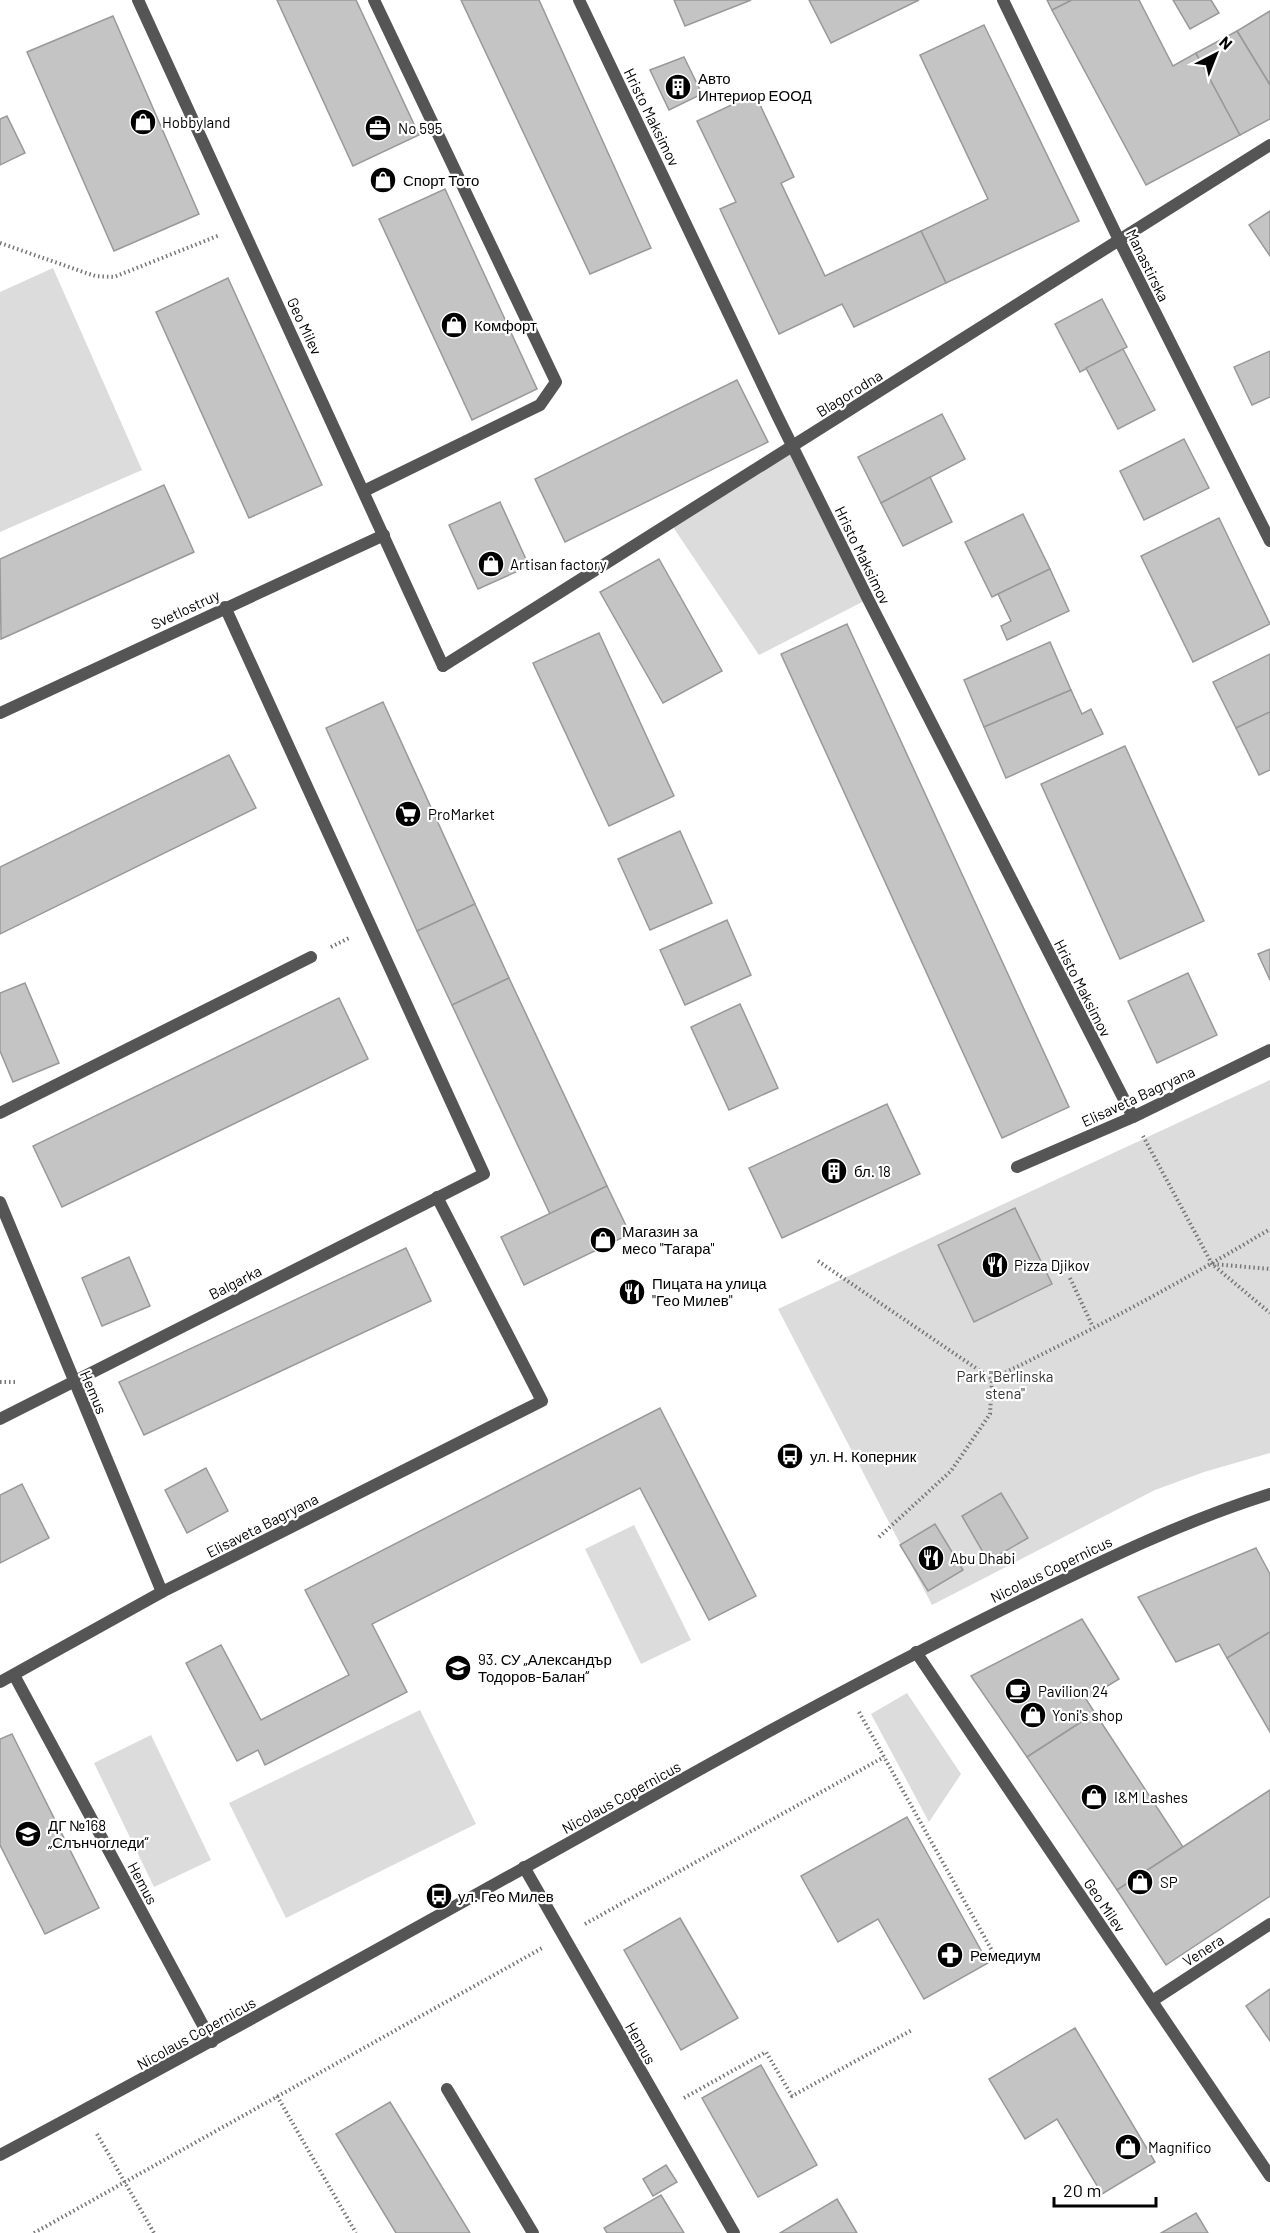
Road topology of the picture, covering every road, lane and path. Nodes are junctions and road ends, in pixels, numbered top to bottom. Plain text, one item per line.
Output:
1 (138, 0) edge
2 (374, 0) edge
3 (579, 0) edge
4 (1003, 0) edge
5 (1270, 145) edge
6 (221, 234) dead end
7 (1119, 240) junction
8 (0, 243) edge
9 (793, 447) junction
10 (364, 491) junction
11 (384, 535) junction
12 (1270, 541) edge
13 (225, 607) junction
14 (443, 666) joint
15 (0, 712) edge
16 (371, 927) junction
17 (311, 957) joint
18 (1270, 1050) edge
19 (0, 1113) edge
20 (1132, 1117) junction
21 (1017, 1167) dead end
22 (437, 1197) junction
23 (0, 1202) edge
24 (1270, 1230) edge
25 (818, 1261) dead end
26 (1212, 1264) junction
27 (1270, 1269) edge
28 (1070, 1278) dead end
29 (1270, 1313) edge
30 (1093, 1327) junction
31 (992, 1378) junction
32 (73, 1381) junction
33 (0, 1419) edge
34 (1270, 1494) edge
35 (879, 1538) dead end
36 (162, 1592) junction
37 (916, 1652) junction
38 (14, 1675) junction
39 (0, 1682) edge
40 (859, 1712) dead end
41 (884, 1757) junction
42 (524, 1867) junction
43 (1270, 1924) edge
44 (563, 1936) junction
45 (995, 1956) dead end
46 (1152, 2001) junction
47 (912, 2030) dead end
48 (212, 2042) junction
49 (447, 2089) dead end
50 (277, 2096) junction
51 (662, 2110) junction
52 (97, 2134) dead end
53 (0, 2155) edge
54 (1270, 2176) edge
55 (125, 2183) junction
56 (34, 2233) edge
57 (154, 2233) edge
58 (356, 2233) edge
59 (533, 2233) edge
60 (734, 2233) edge

1 - 10 street, Geo Milev
2 - 10 street
3 - 9 street, Hristo Maksimov
4 - 7 street, Manastirska
5 - 7 street, Blagorodna
6 - 8 path
7 - 9 street, Blagorodna
7 - 12 street, Manastirska
9 - 14 street, Blagorodna
9 - 20 street, Hristo Maksimov
10 - 11 street, Geo Milev
11 - 13 street, Svetlostruy
11 - 14 street, Geo Milev
13 - 15 street, Svetlostruy
13 - 16 street
16 - 17 path
16 - 22 street, Balgarka
17 - 19 street
18 - 20 street, Elisaveta Bagryana
20 - 21 street, Elisaveta Bagryana
20 - 26 path
22 - 32 street, Balgarka
22 - 36 street, Elisaveta Bagryana
23 - 32 street, Hemus
24 - 26 path
25 - 31 path
26 - 27 path
26 - 29 path
26 - 30 path
28 - 30 path
30 - 31 path
31 - 35 path
32 - 33 street, Balgarka
32 - 36 street, Hemus
34 - 37 street, Nicolaus Copernicus
36 - 38 street, Elisaveta Bagryana
37 - 42 street, Nicolaus Copernicus
37 - 46 street, Geo Milev
38 - 39 street, Elisaveta Bagryana
38 - 48 street, Hemus
40 - 41 path
41 - 44 path
41 - 45 path
42 - 44 street, Hemus
42 - 48 street, Nicolaus Copernicus
43 - 46 street, Venera
44 - 50 path
44 - 51 street, Hemus
46 - 54 street, Geo Milev
47 - 51 path
48 - 53 street, Nicolaus Copernicus
49 - 59 street
50 - 55 path
50 - 58 path
51 - 60 street, Hemus
52 - 55 path
55 - 56 path
55 - 57 path

